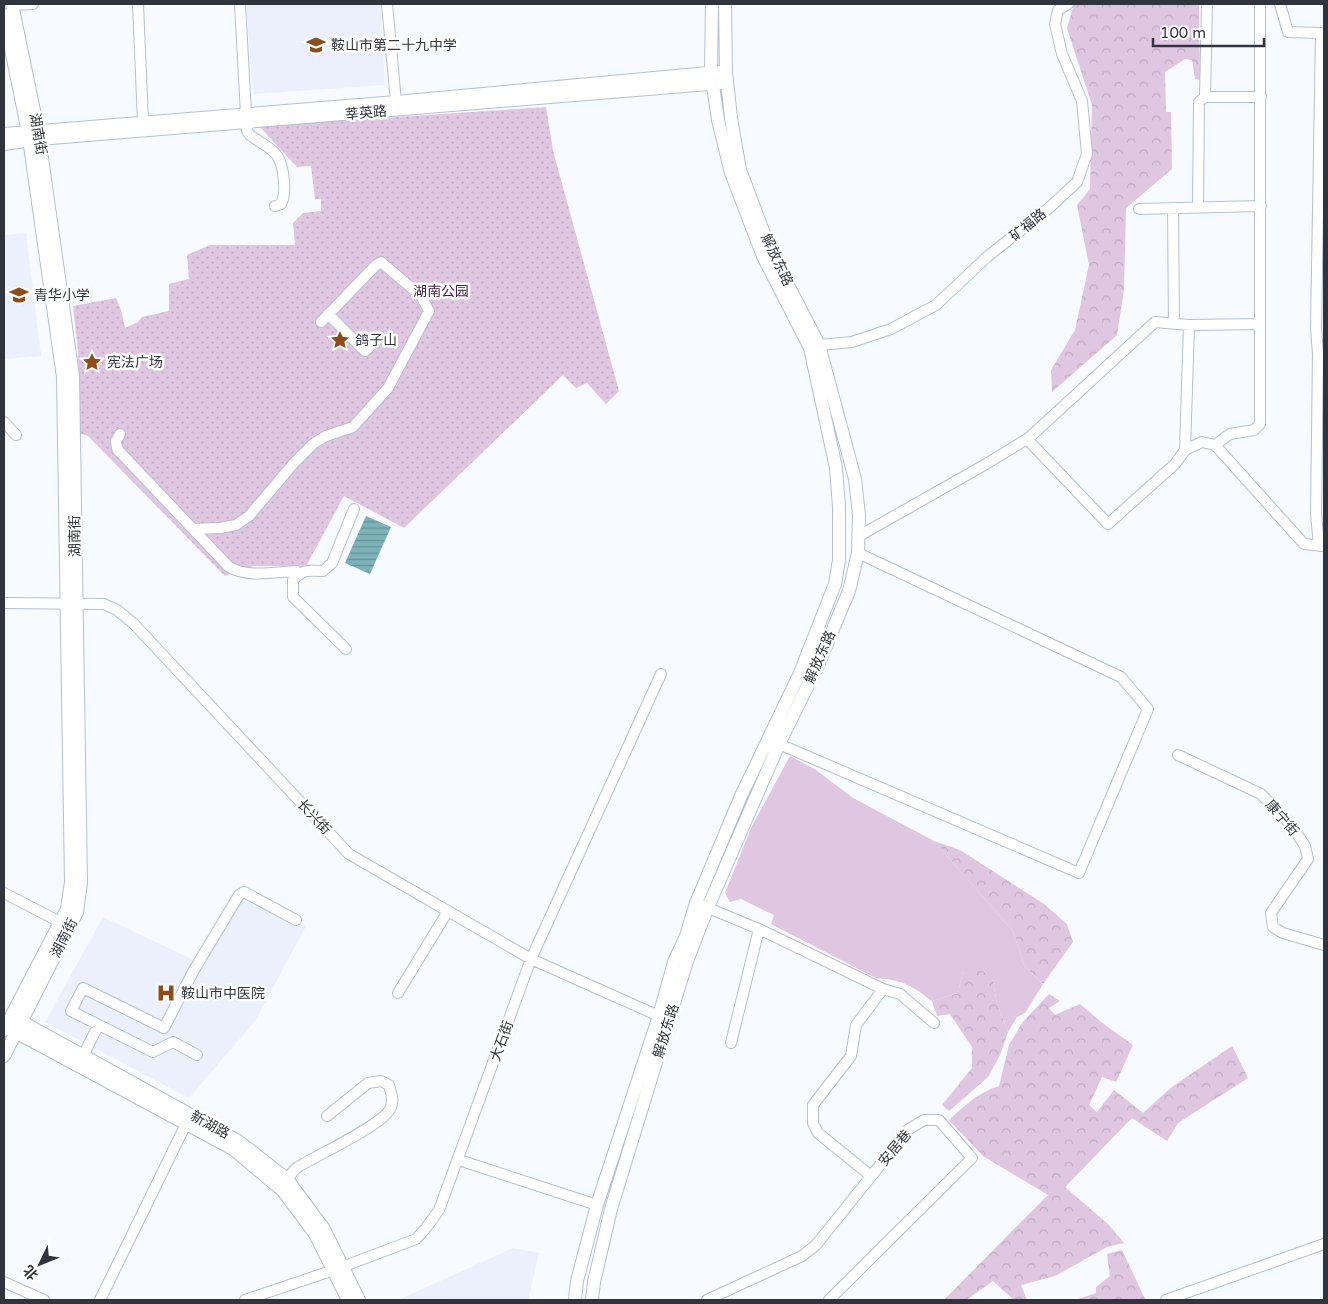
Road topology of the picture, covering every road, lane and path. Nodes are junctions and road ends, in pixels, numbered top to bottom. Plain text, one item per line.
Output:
1 (33, 4) edge
2 (138, 4) edge
3 (240, 4) edge
4 (387, 4) edge
5 (712, 4) edge
6 (725, 4) edge
7 (1068, 4) edge
8 (1207, 4) edge
9 (1260, 4) edge
10 (1280, 4) edge
11 (9, 8) edge
12 (712, 78) junction
13 (727, 78) junction
14 (1204, 97) junction
15 (1261, 97) junction
16 (396, 102) junction
17 (246, 118) junction
18 (143, 122) junction
19 (4, 134) edge
20 (34, 136) junction
21 (4, 144) edge
22 (275, 206) dead end
23 (1261, 206) junction
24 (1198, 207) junction
25 (1139, 208) dead end
26 (1173, 208) junction
27 (328, 314) junction
28 (321, 322) dead end
29 (1174, 324) junction
30 (1260, 324) junction
31 (1189, 325) junction
32 (1320, 328) edge
33 (376, 340) dead end
34 (815, 347) junction
35 (4, 422) edge
36 (120, 434) dead end
37 (16, 435) dead end
38 (1027, 438) junction
39 (1215, 445) junction
40 (1185, 450) junction
41 (354, 509) dead end
42 (193, 529) junction
43 (858, 536) junction
44 (1321, 546) edge
45 (858, 553) junction
46 (299, 574) junction
47 (4, 603) edge
48 (71, 604) junction
49 (346, 649) dead end
50 (661, 674) dead end
51 (779, 744) junction
52 (1178, 755) dead end
53 (4, 893) edge
54 (702, 905) junction
55 (448, 911) junction
56 (296, 920) dead end
57 (60, 922) junction
58 (759, 929) junction
59 (1324, 945) edge
60 (531, 958) junction
61 (883, 989) junction
62 (398, 993) dead end
63 (659, 1016) junction
64 (9, 1023) edge
65 (934, 1023) dead end
66 (98, 1026) junction
67 (731, 1043) dead end
68 (198, 1055) dead end
69 (4, 1056) edge
70 (83, 1056) junction
71 (327, 1116) dead end
72 (186, 1124) junction
73 (459, 1160) junction
74 (871, 1176) junction
75 (285, 1185) junction
76 (597, 1205) junction
77 (1324, 1244) edge
78 (338, 1268) junction
79 (4, 1282) edge
80 (44, 1300) edge
81 (100, 1300) edge
82 (245, 1300) edge
83 (348, 1300) edge
84 (359, 1300) edge
85 (576, 1300) edge
86 (592, 1300) edge
87 (707, 1300) edge
88 (829, 1300) edge
89 (1166, 1300) edge

1 - 11 street
2 - 18 street
3 - 17 street
4 - 16 street
5 - 12 main road, 解放东路
6 - 13 main road, 解放东路
7 - 34 street, 矿福路
8 - 14 street
9 - 15 street
10 - 32 street
11 - 20 main road, 湖南街
12 - 13 main road, 莘英路
12 - 16 main road, 莘英路
12 - 17 main road, 莘英路
12 - 34 main road, 解放东路
13 - 34 main road, 解放东路
14 - 15 street
14 - 24 street
15 - 23 street
16 - 17 main road, 莘英路
17 - 18 main road, 莘英路
17 - 20 main road, 莘英路
17 - 22 street
18 - 20 main road, 莘英路
19 - 20 main road, 莘英路
20 - 21 main road, 莘英路
20 - 48 main road, 湖南街
23 - 24 street
23 - 30 street
24 - 26 street
25 - 26 street
26 - 29 street
27 - 28 street
27 - 33 street
27 - 42 street
29 - 31 street
29 - 38 street
30 - 31 street
30 - 39 street
31 - 40 street
32 - 44 street
34 - 43 main road, 解放东路
34 - 54 main road, 解放东路
35 - 37 street
36 - 42 street
38 - 40 street
38 - 43 street
39 - 40 street
39 - 44 street
41 - 46 street
42 - 46 street
43 - 45 main road, 解放东路
45 - 51 main road, 解放东路
45 - 51 street
46 - 49 street
47 - 48 street, 长兴街
48 - 55 street, 长兴街
48 - 57 main road, 湖南街
48 - 64 main road, 湖南街
50 - 60 street, 大石街
51 - 54 main road, 解放东路
52 - 59 street, 康宁街
53 - 57 street
54 - 58 street
54 - 63 main road, 解放东路
54 - 86 main road, 解放东路
55 - 60 street, 长兴街
55 - 62 street
56 - 66 street
57 - 64 main road, 湖南街
58 - 61 street
58 - 67 street
60 - 63 street, 长兴街
60 - 73 street, 大石街
61 - 65 street
61 - 74 street
63 - 76 main road, 解放东路
64 - 69 main road, 湖南街
64 - 70 main road, 新湖路
64 - 72 main road, 新湖路
66 - 68 street
66 - 70 street
70 - 75 main road, 新湖路
71 - 75 street
72 - 75 main road, 新湖路
72 - 81 street
73 - 76 street
73 - 78 street, 大石街
74 - 87 street, 安居巷
74 - 88 street, 安居巷
75 - 78 main road, 新湖路
76 - 85 main road, 解放东路
77 - 89 street
78 - 82 street, 大石街
78 - 83 main road, 新湖路
78 - 84 main road, 新湖路
79 - 80 street

